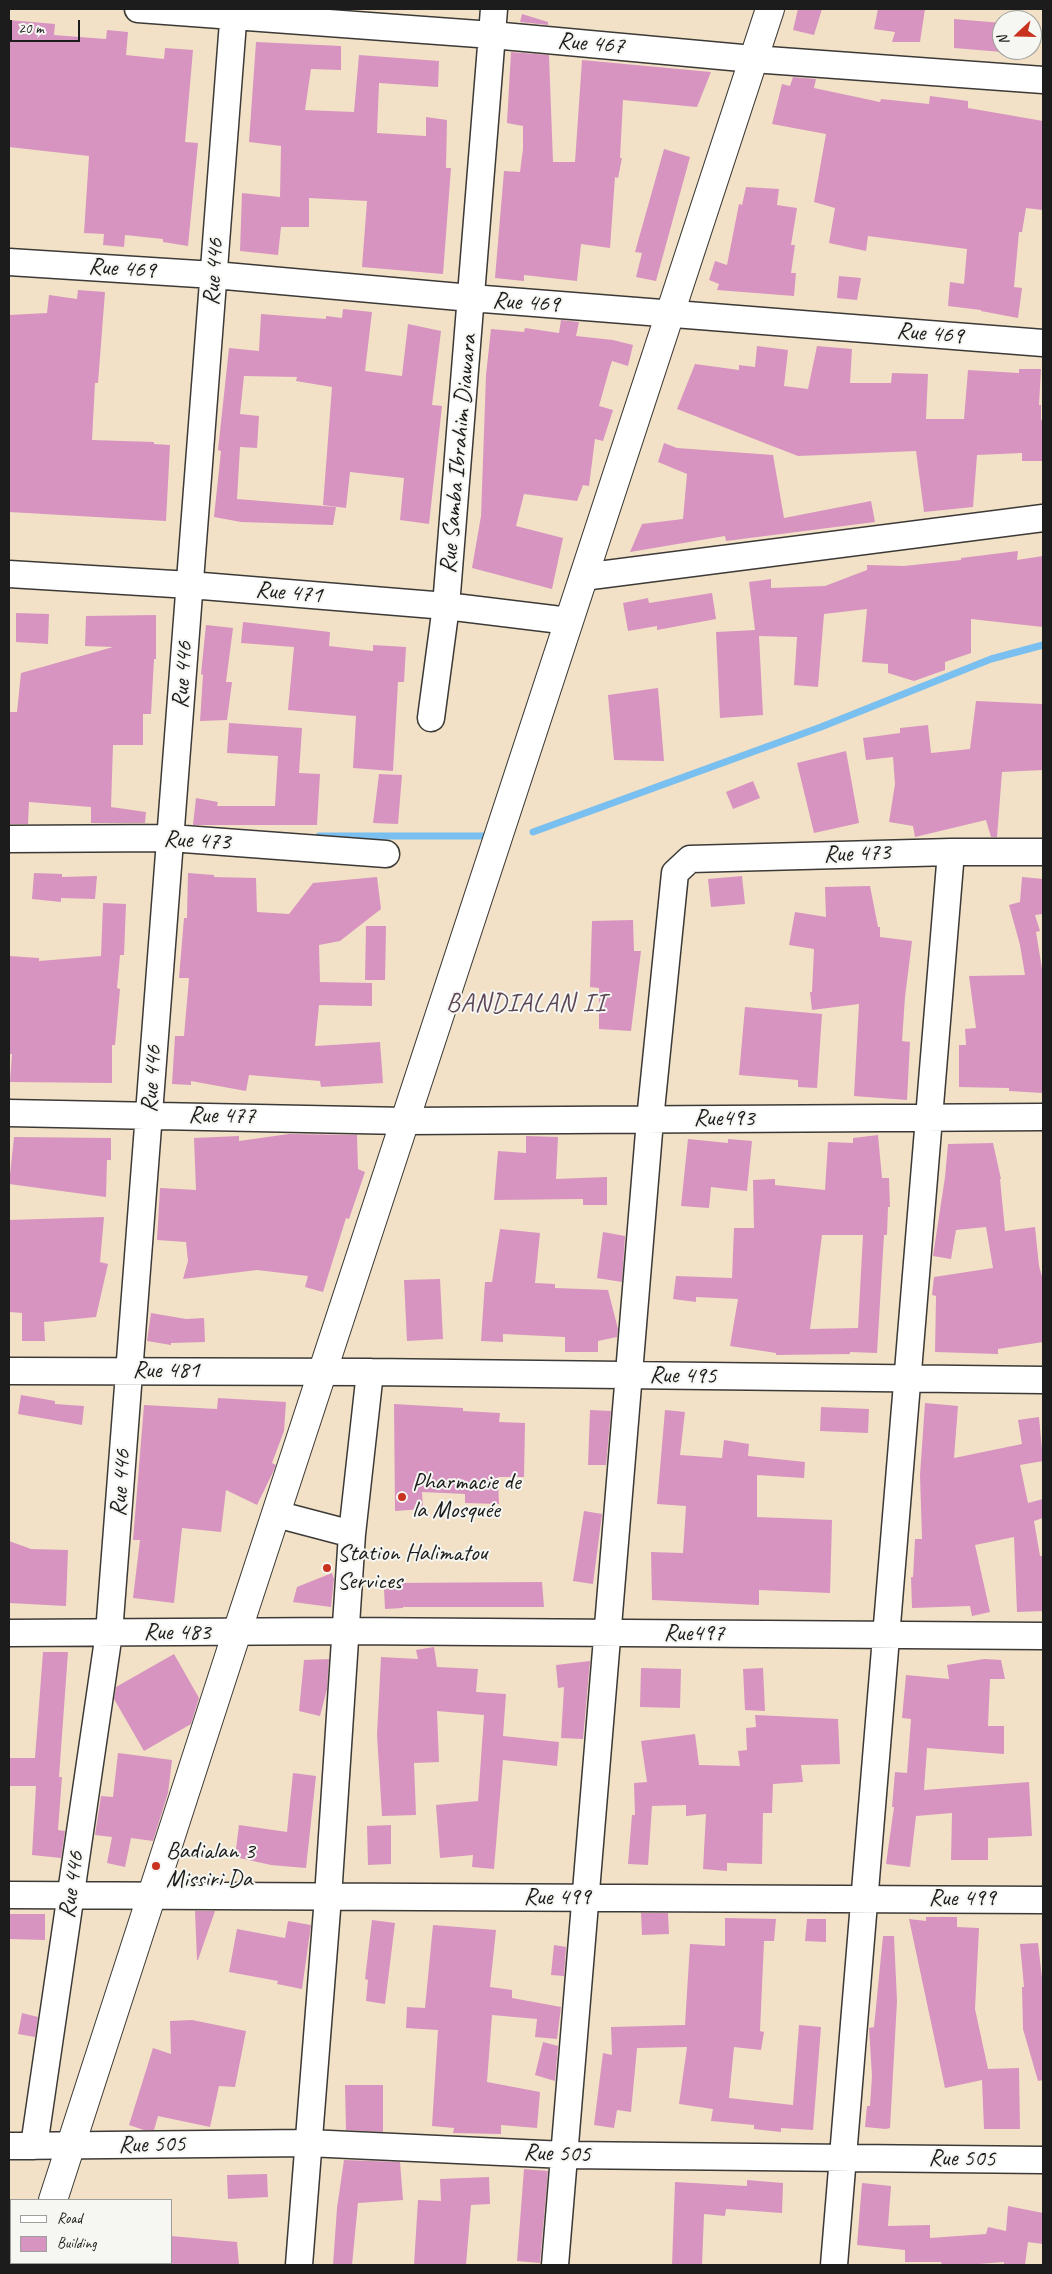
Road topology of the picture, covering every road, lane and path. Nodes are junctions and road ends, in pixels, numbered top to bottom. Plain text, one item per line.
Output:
1 (138, 9) edge
2 (494, 9) edge
3 (770, 9) edge
4 (234, 12) edge
5 (492, 35) junction
6 (753, 59) junction
7 (1043, 80) edge
8 (9, 262) edge
9 (214, 276) junction
10 (471, 298) junction
11 (670, 314) junction
12 (1043, 343) edge
13 (1043, 518) edge
14 (9, 574) edge
15 (583, 577) junction
16 (190, 585) junction
17 (446, 606) junction
18 (569, 621) junction
19 (431, 718) dead end
20 (170, 838) junction
21 (9, 839) edge
22 (951, 852) junction
23 (1043, 852) edge
24 (386, 854) dead end
25 (9, 1113) edge
26 (149, 1115) junction
27 (1043, 1117) edge
28 (928, 1118) junction
29 (650, 1120) junction
30 (405, 1121) junction
31 (9, 1371) edge
32 (129, 1371) junction
33 (323, 1372) junction
34 (370, 1372) junction
35 (628, 1375) junction
36 (907, 1378) junction
37 (1043, 1380) edge
38 (276, 1514) junction
39 (352, 1534) junction
40 (346, 1630) junction
41 (237, 1632) junction
42 (109, 1633) junction
43 (9, 1634) edge
44 (607, 1634) junction
45 (886, 1635) junction
46 (1043, 1636) edge
47 (9, 1895) edge
48 (70, 1896) junction
49 (152, 1896) junction
50 (328, 1897) junction
51 (586, 1898) junction
52 (865, 1899) junction
53 (1043, 1900) edge
54 (308, 2143) junction
55 (21, 2146) edge
56 (70, 2146) junction
57 (564, 2156) junction
58 (843, 2158) junction
59 (1043, 2160) edge
60 (53, 2199) edge
61 (299, 2265) edge
62 (555, 2265) edge
63 (834, 2265) edge

1 - 4 street, Rue 467
2 - 5 street, Rue Samba Ibrahim Diawara
3 - 6 street
4 - 5 street, Rue 467
4 - 9 street, Rue 446
5 - 6 street, Rue 467
5 - 10 street, Rue Samba Ibrahim Diawara
6 - 7 street, Rue 467
6 - 11 street
8 - 9 street, Rue 469
9 - 10 street, Rue 469
9 - 16 street, Rue 446
10 - 11 street, Rue 469
10 - 17 street, Rue Samba Ibrahim Diawara
11 - 12 street, Rue 469
11 - 15 street
13 - 15 street
14 - 16 street, Rue 471
15 - 18 street
16 - 17 street, Rue 471
16 - 20 street, Rue 446
17 - 18 street, Rue 471
17 - 19 street, Rue Samba Ibrahim Diawara
18 - 30 street
20 - 21 street, Rue 473
20 - 24 street, Rue 473
20 - 26 street, Rue 446
22 - 23 street, Rue 473
22 - 28 street
22 - 29 street, Rue 473
25 - 26 street, Rue 477
26 - 30 street, Rue 477
26 - 32 street, Rue 446
27 - 28 street, Rue493
28 - 29 street, Rue493
28 - 36 street
29 - 30 street, Rue493
29 - 35 street
30 - 33 street
31 - 32 street, Rue 481
32 - 33 street, Rue 481
32 - 42 street, Rue 446
33 - 34 street, Rue 495
33 - 38 street
34 - 35 street, Rue 495
34 - 39 street
35 - 36 street, Rue 495
35 - 44 street
36 - 37 street, Rue 495
36 - 45 street
38 - 39 street
38 - 41 street
39 - 40 street
40 - 41 street, Rue 483
40 - 44 street, Rue497
40 - 50 street
41 - 42 street, Rue 483
41 - 49 street
42 - 43 street, Rue 483
42 - 48 street, Rue 446
44 - 45 street, Rue497
44 - 51 street
45 - 46 street, Rue497
45 - 52 street
47 - 48 street, Rue 499
48 - 49 street, Rue 499
48 - 55 street, Rue 446
49 - 50 street, Rue 499
49 - 56 street
50 - 51 street, Rue 499
50 - 54 street
51 - 52 street, Rue 499
51 - 57 street
52 - 53 street, Rue 499
52 - 58 street
54 - 56 street, Rue 505
54 - 57 street, Rue 505
54 - 61 street
55 - 56 street, Rue 505
56 - 60 street
57 - 58 street, Rue 505
57 - 62 street
58 - 59 street, Rue 505
58 - 63 street

